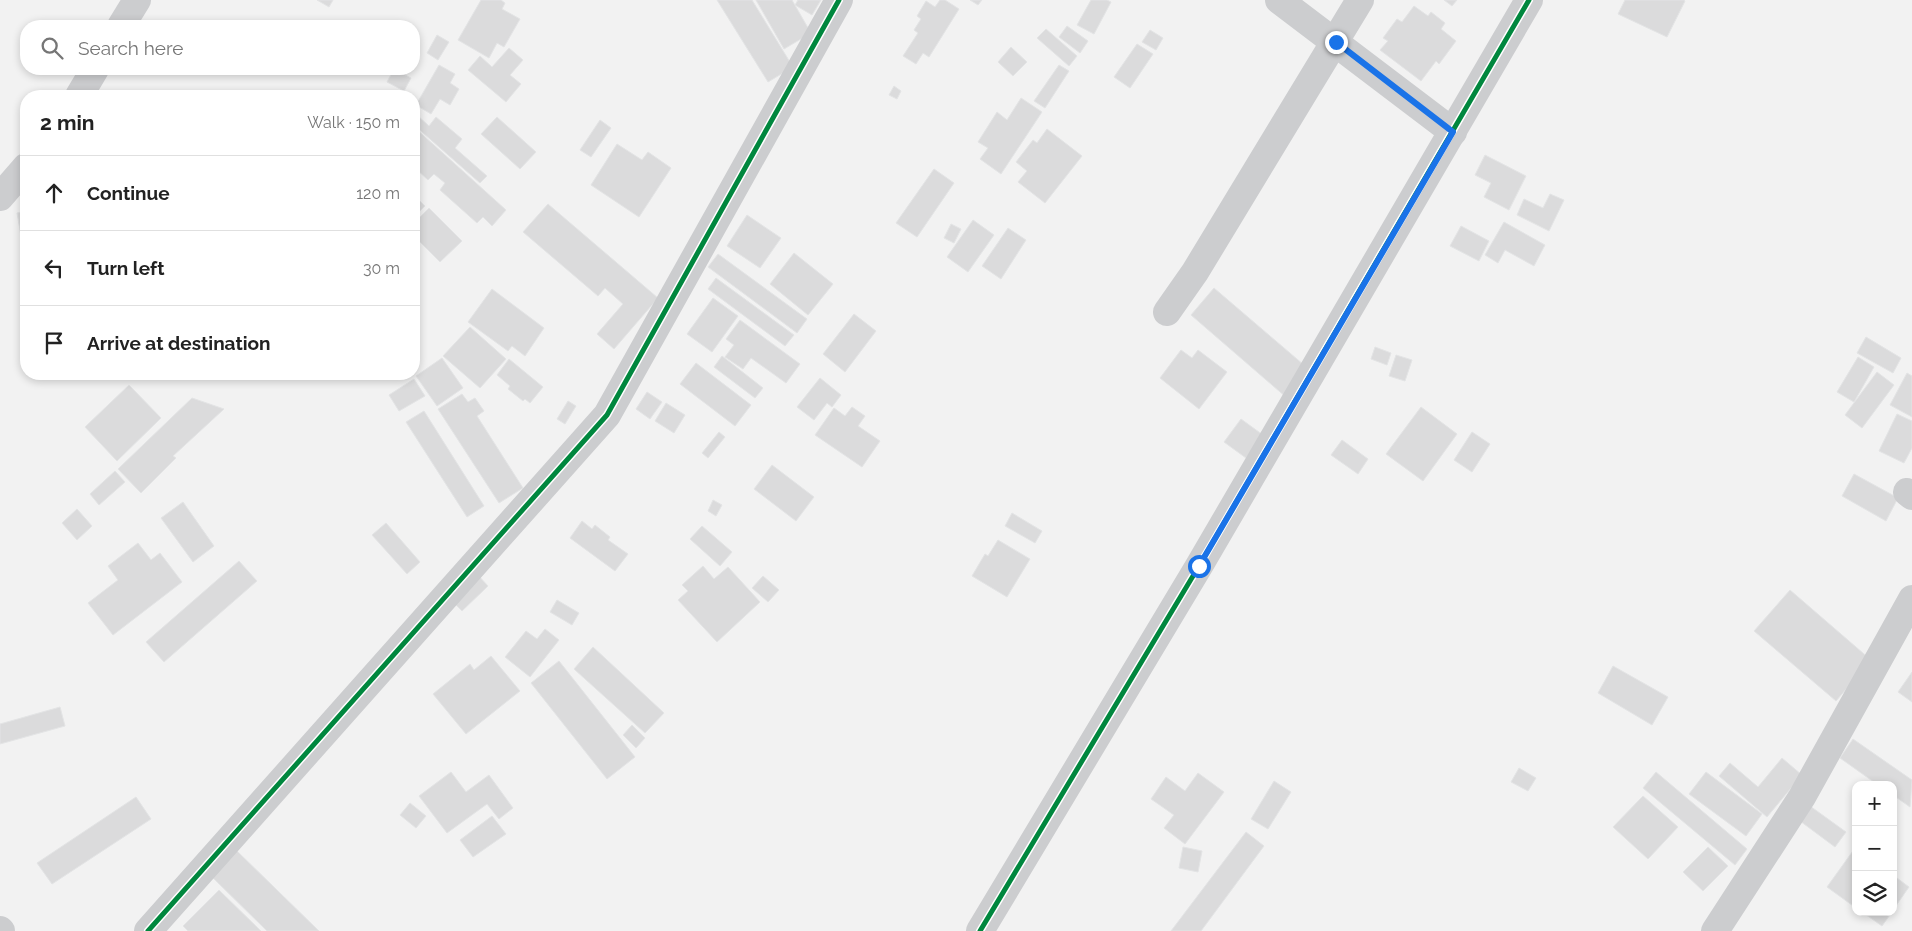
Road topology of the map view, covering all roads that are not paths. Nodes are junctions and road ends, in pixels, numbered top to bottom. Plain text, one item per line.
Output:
1 (137, 0) edge
2 (839, 0) edge
3 (1279, 0) edge
4 (1360, 0) edge
5 (1528, 0) edge
6 (125, 20) edge
7 (1336, 42) junction
8 (92, 75) edge
9 (83, 90) edge
10 (1453, 132) junction
11 (20, 174) edge
12 (0, 197) edge
13 (1167, 312) dead end
14 (1912, 599) edge
15 (148, 931) edge
16 (980, 931) edge
17 (1715, 931) edge

1 - 6 street
2 - 15 street
3 - 7 street
4 - 7 street
5 - 10 street
7 - 10 street
7 - 13 street
8 - 9 street
10 - 16 street
11 - 12 street
14 - 17 street

